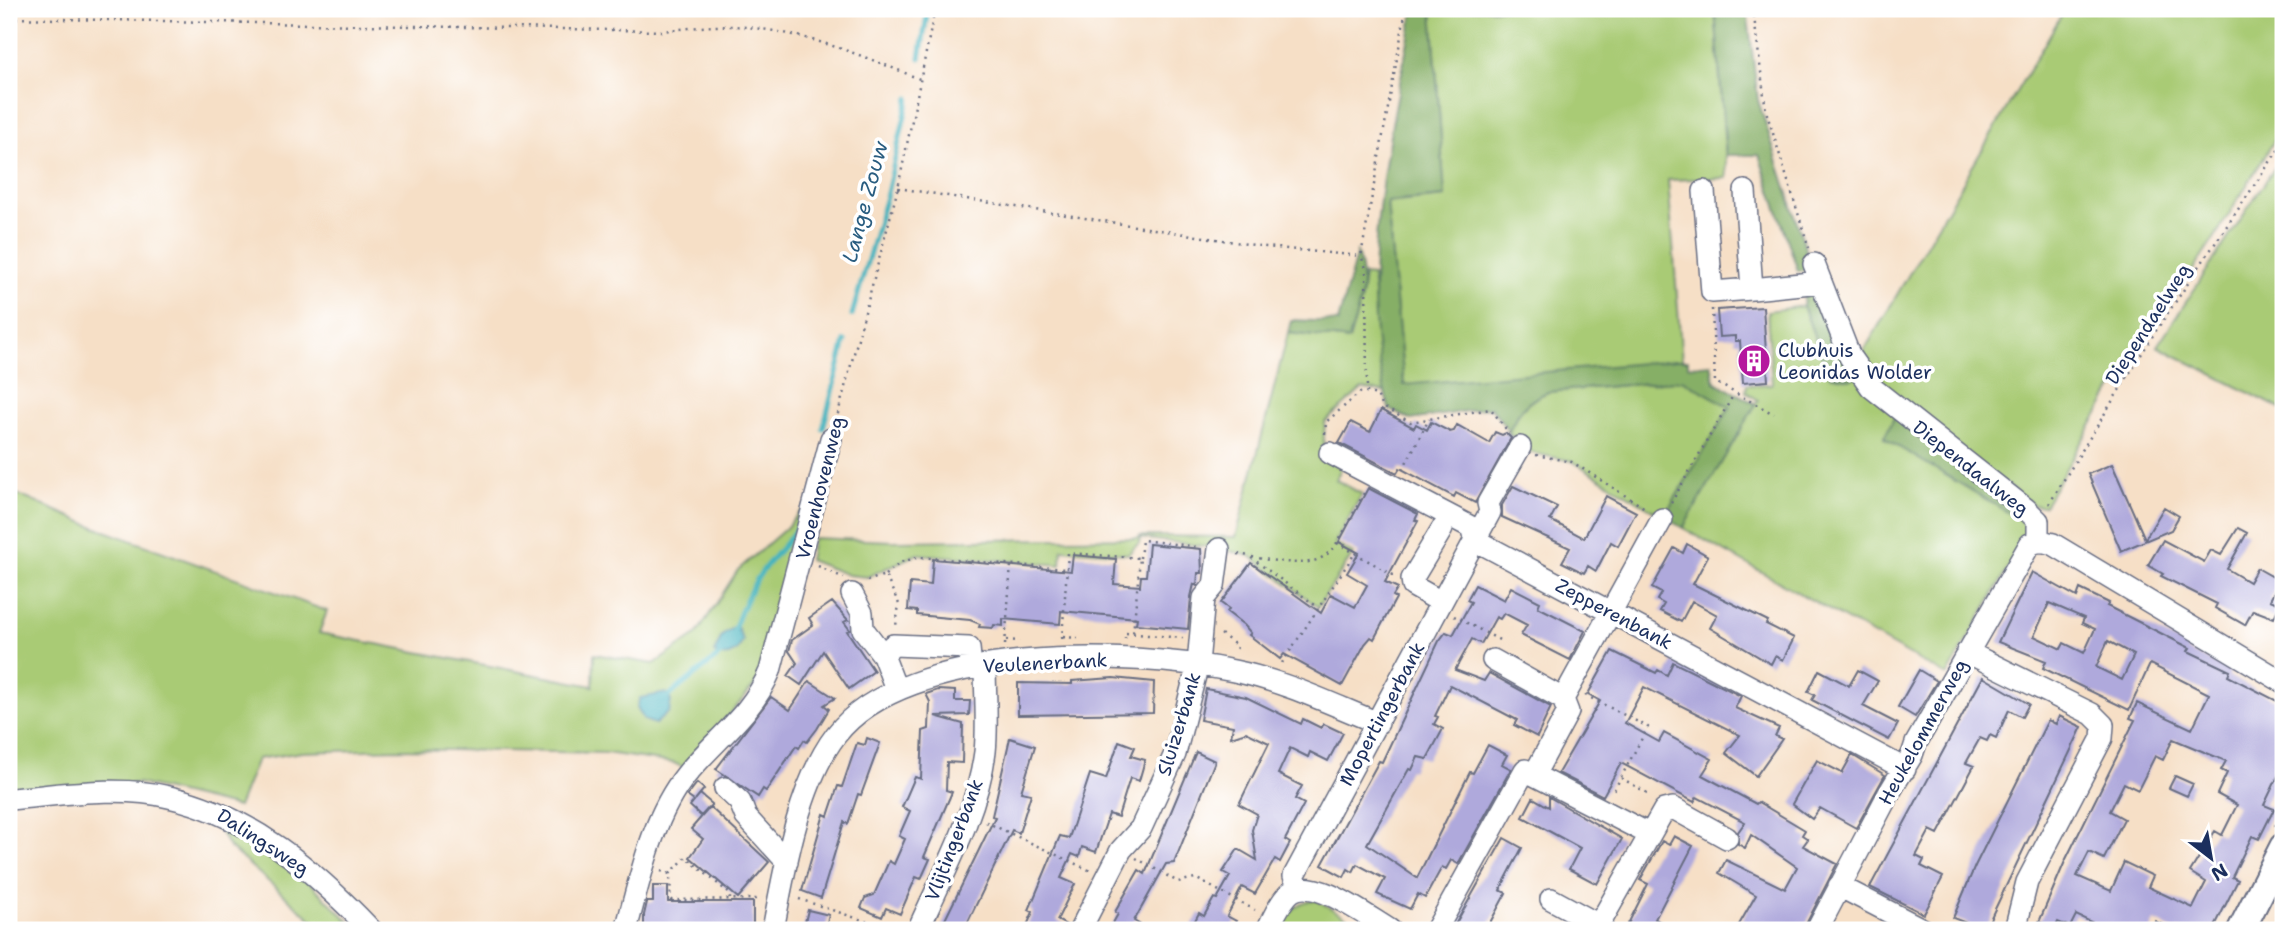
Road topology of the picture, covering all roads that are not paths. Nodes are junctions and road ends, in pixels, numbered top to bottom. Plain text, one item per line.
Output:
1 (1704, 191) dead end
2 (1745, 191) dead end
3 (1752, 289) junction
4 (831, 439) road end
5 (1519, 449) road end
6 (1330, 453) road end
7 (1662, 519) road end
8 (1442, 529) dead end
9 (2038, 531) junction
10 (1475, 540) junction
11 (1219, 550) dead end
12 (857, 587) road end
13 (1440, 605) junction
14 (1611, 613) junction
15 (888, 650) junction
16 (1967, 652) junction
17 (991, 659) junction
18 (1493, 660) road end
19 (1198, 664) junction
20 (2283, 682) edge
21 (896, 689) junction
22 (1566, 693) junction
23 (1378, 723) junction
24 (1905, 769) junction
25 (1534, 775) junction
26 (725, 788) dead end
27 (9, 799) edge
28 (1649, 834) junction
29 (1727, 838) dead end
30 (2283, 847) edge
31 (787, 862) junction
32 (1839, 886) junction
33 (1299, 888) junction
34 (1551, 899) dead end
35 (1270, 925) edge
36 (1598, 928) edge
37 (371, 930) edge
38 (626, 930) edge
39 (774, 930) edge
40 (918, 930) edge
41 (1080, 930) edge
42 (1390, 930) edge
43 (1436, 930) edge
44 (1817, 930) edge
45 (1924, 930) edge
46 (2015, 930) edge
47 (2241, 930) edge

1 - 3 street
2 - 3 street
3 - 9 street, Diependaalweg
4 - 38 street, Vroenhovenweg
5 - 10 street, Mopertingerbank
6 - 10 street, Zepperenbank
7 - 14 street
8 - 13 street
9 - 16 street, Heukelommerweg
9 - 20 street, Diependaalweg
10 - 13 street, Mopertingerbank
10 - 14 street, Zepperenbank
11 - 19 street
12 - 15 street
13 - 23 street, Mopertingerbank
14 - 22 street
14 - 24 street, Zepperenbank
15 - 17 street
15 - 21 street
16 - 24 street, Heukelommerweg
16 - 46 street
17 - 19 street, Veulenerbank
17 - 21 street, Veulenerbank
17 - 40 street, Vlijtingerbank
18 - 22 street
19 - 23 street, Veulenerbank
19 - 41 street, Sluizerbank
21 - 31 street, Veulenerbank
22 - 25 street
23 - 33 street, Mopertingerbank
24 - 32 street, Heukelommerweg
25 - 28 street
25 - 43 street
26 - 31 street
27 - 37 street, Dalingsweg
28 - 29 street
28 - 36 street
30 - 47 main road
31 - 39 street, Veulenerbank
32 - 44 street, Heukelommerweg
32 - 45 street
33 - 35 street
33 - 42 street
34 - 36 street

